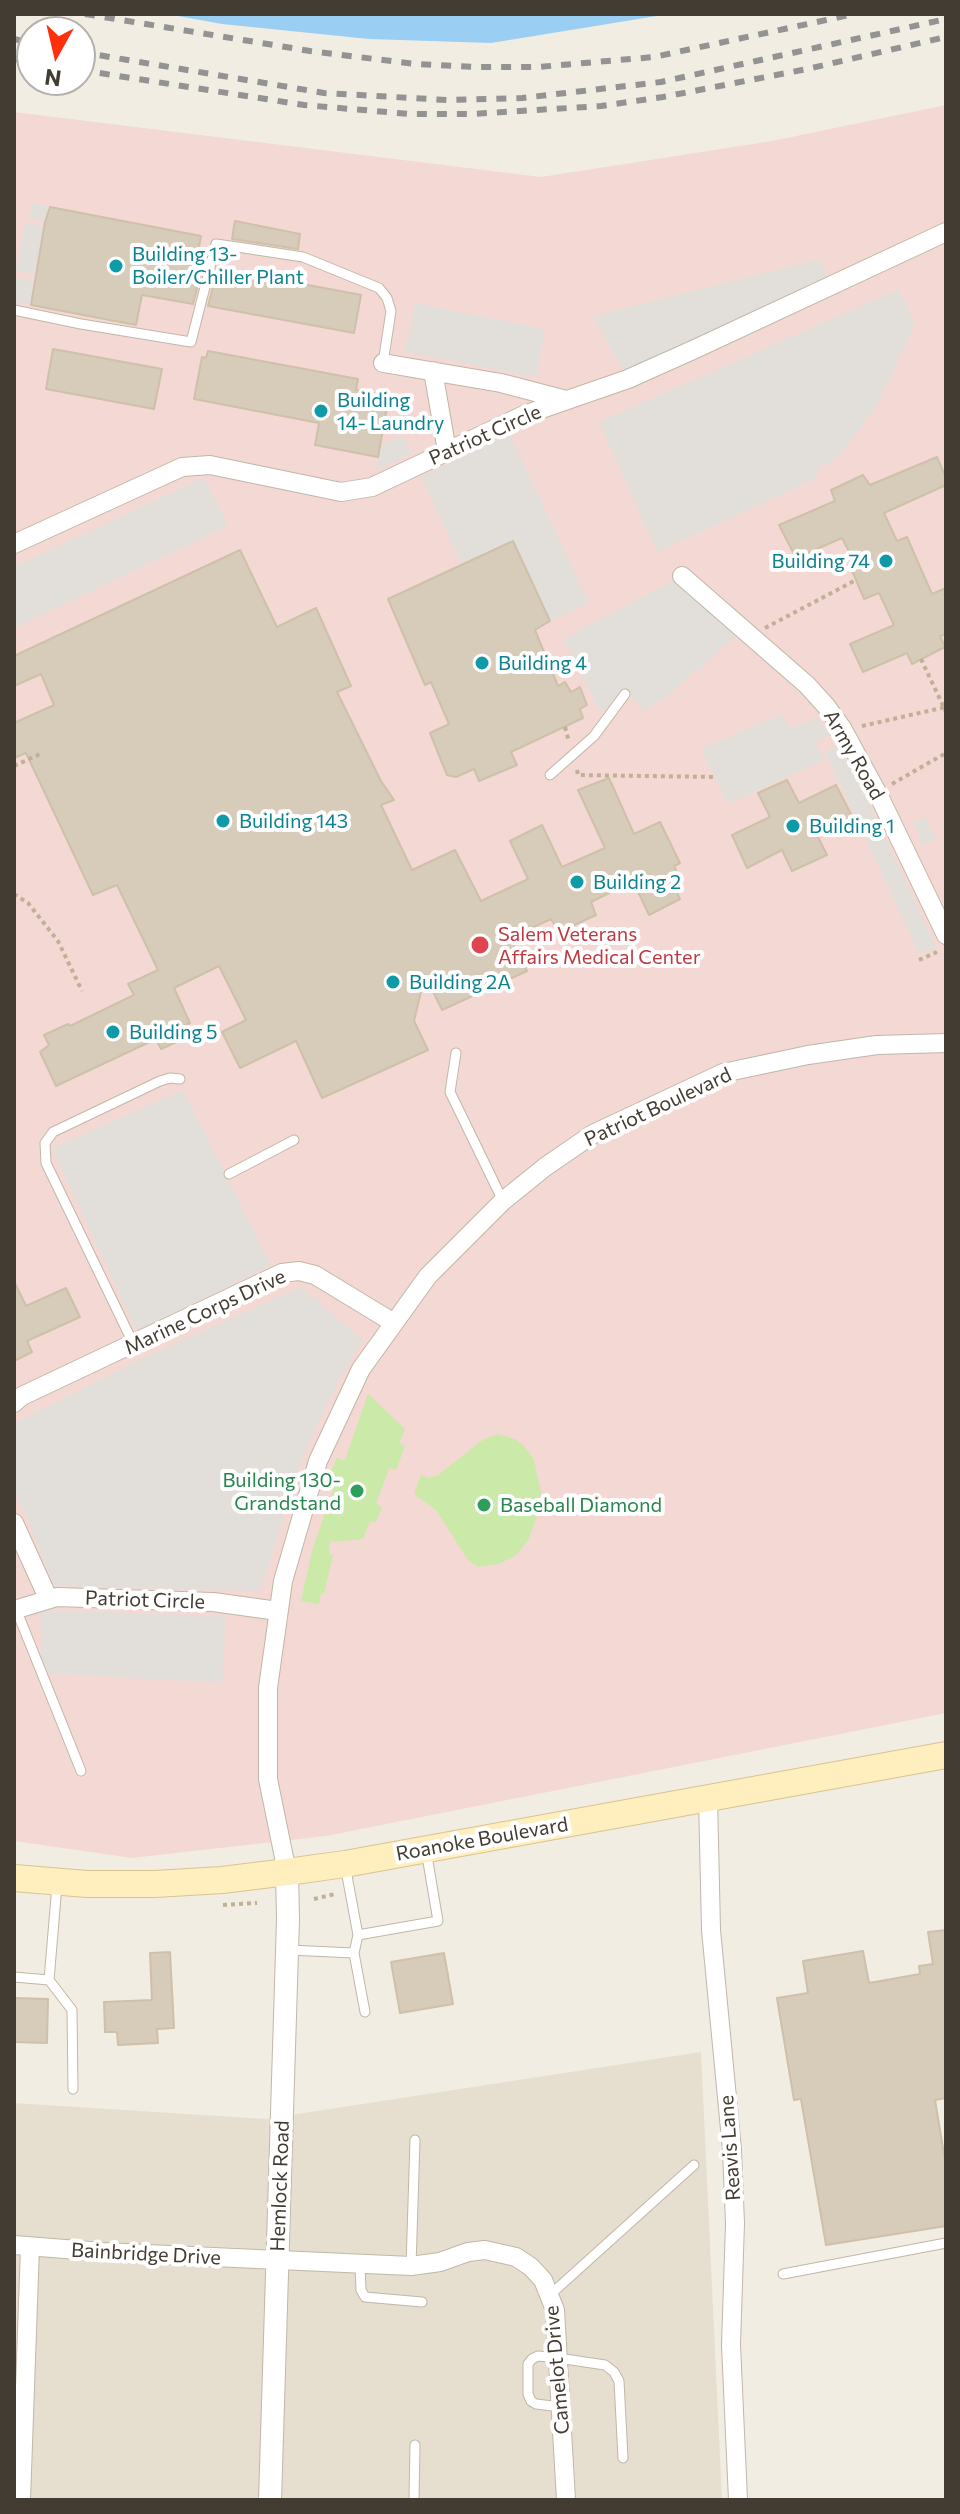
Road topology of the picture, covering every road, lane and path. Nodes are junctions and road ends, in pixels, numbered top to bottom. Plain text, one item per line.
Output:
1 (946, 232) edge
2 (14, 310) edge
3 (383, 363) joint
4 (433, 371) junction
5 (566, 400) junction
6 (447, 451) junction
7 (14, 544) edge
8 (682, 576) dead end
9 (856, 580) dead end
10 (760, 631) dead end
11 (921, 659) dead end
12 (625, 694) dead end
13 (945, 709) edge
14 (859, 727) dead end
15 (42, 753) dead end
16 (946, 753) edge
17 (14, 766) edge
18 (550, 775) dead end
19 (578, 775) dead end
20 (715, 777) dead end
21 (892, 784) dead end
22 (14, 894) edge
23 (946, 935) edge
24 (946, 947) edge
25 (919, 960) dead end
26 (82, 991) dead end
27 (946, 1043) edge
28 (456, 1053) dead end
29 (180, 1079) dead end
30 (294, 1140) dead end
31 (229, 1174) dead end
32 (503, 1201) junction
33 (394, 1323) junction
34 (134, 1345) junction
35 (14, 1403) edge
36 (14, 1523) edge
37 (48, 1598) junction
38 (15, 1610) edge
39 (278, 1611) junction
40 (946, 1755) edge
41 (81, 1771) dead end
42 (708, 1797) junction
43 (426, 1850) junction
44 (345, 1864) junction
45 (287, 1872) junction
46 (14, 1878) edge
47 (57, 1881) junction
48 (257, 1903) dead end
49 (220, 1905) dead end
50 (358, 1935) junction
51 (288, 1950) junction
52 (354, 1953) junction
53 (14, 1977) edge
54 (49, 1980) junction
55 (365, 2012) dead end
56 (73, 2089) dead end
57 (415, 2140) dead end
58 (694, 2165) dead end
59 (946, 2243) edge
60 (22, 2246) edge
61 (278, 2261) junction
62 (360, 2265) junction
63 (411, 2266) junction
64 (783, 2274) dead end
65 (551, 2294) junction
66 (422, 2302) dead end
67 (558, 2358) junction
68 (561, 2407) junction
69 (415, 2445) dead end
70 (623, 2458) dead end
71 (21, 2500) edge
72 (270, 2500) edge
73 (414, 2500) edge
74 (566, 2500) edge
75 (738, 2500) edge

1 - 5 street, Patriot Circle
2 - 3 lane
3 - 4 street
4 - 5 street
4 - 6 street
5 - 6 street, Patriot Circle
6 - 7 street, Patriot Circle
8 - 23 street, Army Road
9 - 10 path
11 - 13 path
12 - 18 lane
13 - 14 path
15 - 17 path
16 - 21 path
19 - 20 path
22 - 26 path
24 - 25 path
27 - 32 street, Patriot Boulevard
28 - 32 lane
29 - 34 lane
30 - 31 lane
32 - 33 street, Patriot Boulevard
33 - 34 street, Marine Corps Drive
33 - 39 street, Patriot Boulevard
34 - 35 street, Marine Corps Drive
36 - 37 street
37 - 38 street, Patriot Circle
37 - 39 street, Patriot Circle
38 - 41 lane
39 - 45 street, Patriot Boulevard
40 - 42 main road, Roanoke Boulevard
42 - 43 main road, Roanoke Boulevard
42 - 75 street, Reavis Lane
43 - 44 main road, Roanoke Boulevard
43 - 50 lane
44 - 45 main road, Roanoke Boulevard
44 - 50 lane
45 - 47 main road, Roanoke Boulevard
45 - 51 street, Hemlock Road
46 - 47 main road, Roanoke Boulevard
47 - 54 lane
48 - 49 path
50 - 52 lane
51 - 52 lane
51 - 61 street, Hemlock Road
52 - 55 lane
53 - 54 lane
54 - 56 lane
57 - 63 lane
58 - 65 lane
59 - 64 lane
60 - 61 street, Bainbridge Drive
60 - 71 street
61 - 62 street, Camelot Drive
61 - 72 street, Hemlock Road
62 - 63 street, Camelot Drive
62 - 66 lane
63 - 65 street, Camelot Drive
65 - 67 street, Camelot Drive
67 - 68 street, Camelot Drive
67 - 68 lane
67 - 70 lane
68 - 74 street, Camelot Drive
69 - 73 lane

